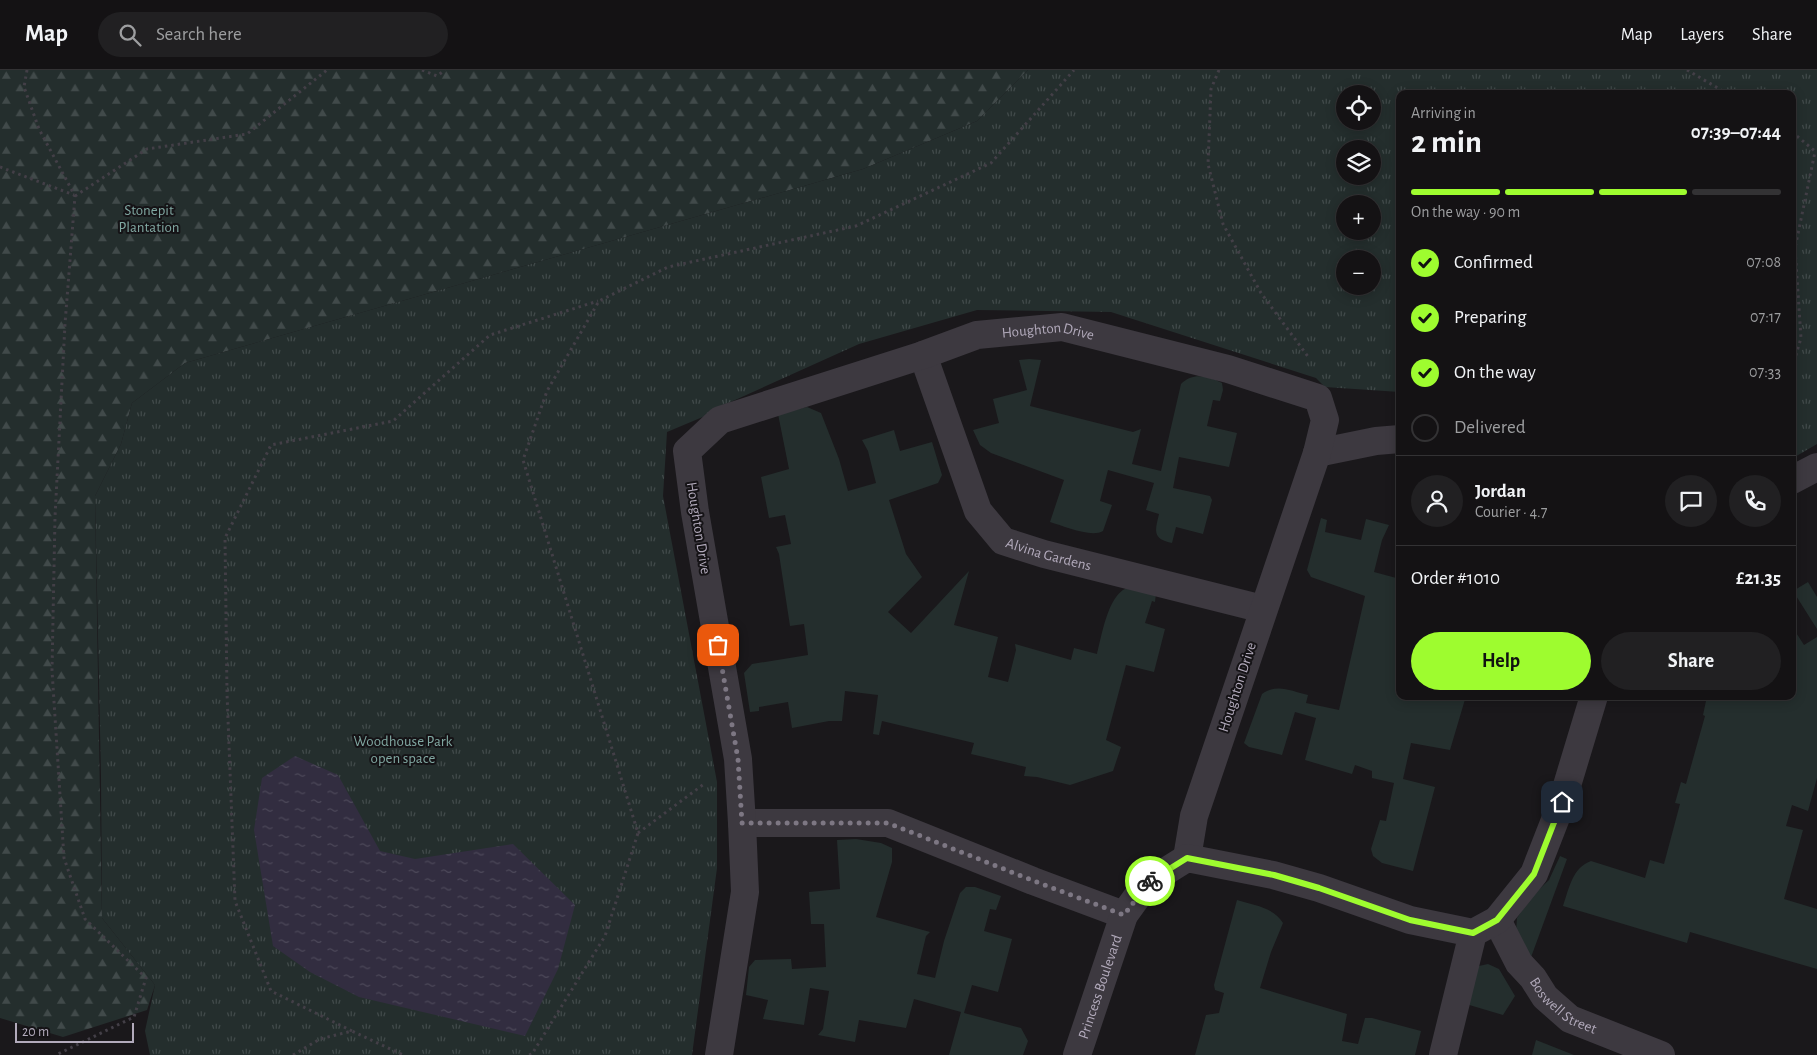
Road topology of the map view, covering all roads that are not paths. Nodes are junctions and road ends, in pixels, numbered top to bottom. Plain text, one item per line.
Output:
1 (924, 355) junction
2 (1396, 439) edge
3 (1317, 453) junction
4 (1817, 467) edge
5 (1796, 478) edge
6 (1263, 609) junction
7 (1593, 700) edge
8 (742, 823) junction
9 (1187, 858) junction
10 (1124, 915) junction
11 (1497, 920) junction
12 (1473, 933) junction
13 (719, 1055) edge
14 (1077, 1055) edge
15 (1443, 1055) edge
16 (1661, 1055) edge

1 - 3 street, Houghton Drive
1 - 6 street, Alvina Gardens
1 - 8 street, Houghton Drive
2 - 3 street
3 - 6 street, Houghton Drive
4 - 5 street
6 - 9 street, Houghton Drive
7 - 11 street
8 - 10 street
8 - 13 street, Houghton Drive
9 - 10 street, Princess Boulevard
9 - 12 street
10 - 14 street, Princess Boulevard
11 - 12 street
11 - 16 street, Boswell Street
12 - 15 street

